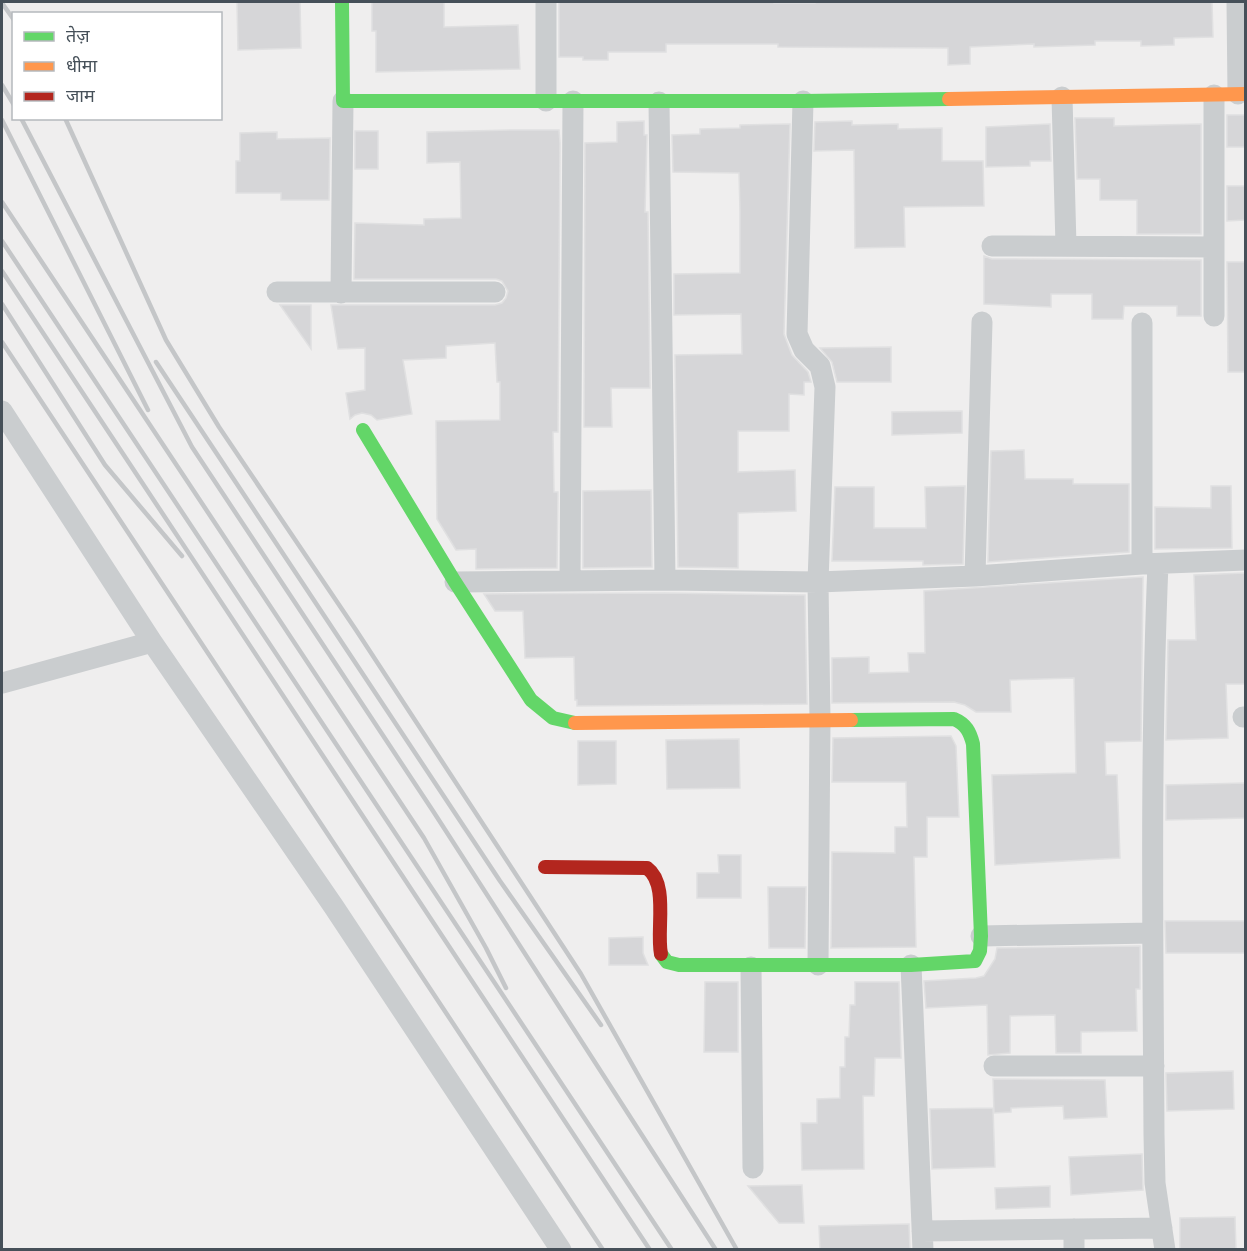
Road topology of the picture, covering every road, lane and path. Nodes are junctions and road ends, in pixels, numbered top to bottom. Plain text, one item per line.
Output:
1 (342, 2) edge
2 (546, 2) edge
3 (1237, 2) edge
4 (1242, 94) edge
5 (1214, 95) junction
6 (1062, 97) junction
7 (343, 101) junction
8 (546, 101) junction
9 (573, 101) junction
10 (803, 101) junction
11 (659, 102) junction
12 (992, 246) dead end
13 (1066, 246) junction
14 (1214, 247) junction
15 (277, 292) dead end
16 (495, 292) dead end
17 (341, 293) junction
18 (1214, 316) dead end
19 (982, 322) dead end
20 (1143, 323) dead end
21 (2, 411) edge
22 (363, 430) dead end
23 (1245, 560) edge
24 (1150, 564) junction
25 (975, 576) junction
26 (664, 580) junction
27 (570, 581) junction
28 (455, 582) junction
29 (818, 582) junction
30 (152, 642) junction
31 (2, 682) edge
32 (820, 721) junction
33 (545, 867) dead end
34 (1152, 933) junction
35 (981, 936) junction
36 (818, 966) junction
37 (911, 966) junction
38 (751, 967) junction
39 (994, 1066) dead end
40 (1154, 1066) junction
41 (753, 1168) dead end
42 (1162, 1228) junction
43 (1074, 1239) edge
44 (922, 1240) edge
45 (561, 1250) edge
46 (1165, 1250) edge

1 - 7 street
2 - 8 street
3 - 4 street
4 - 5 street
5 - 6 street
5 - 14 street
6 - 10 street
6 - 13 street
7 - 8 street
7 - 17 street
8 - 9 street
9 - 11 street
9 - 27 street
10 - 11 street
10 - 29 street
11 - 26 street
12 - 13 street
13 - 14 street
14 - 18 street
15 - 17 street
16 - 17 street
19 - 25 street
20 - 24 street
21 - 30 street
22 - 28 street
23 - 24 street
24 - 25 street
24 - 34 street
25 - 29 street
26 - 27 street
26 - 29 street
27 - 28 street
28 - 32 street
29 - 32 street
30 - 31 street
30 - 45 street
32 - 35 street
32 - 36 street
33 - 38 street
34 - 35 street
34 - 40 street
35 - 37 street
36 - 37 street
36 - 38 street
37 - 44 street
38 - 41 street
39 - 40 street
40 - 42 street
42 - 43 street
42 - 46 street
43 - 44 street

